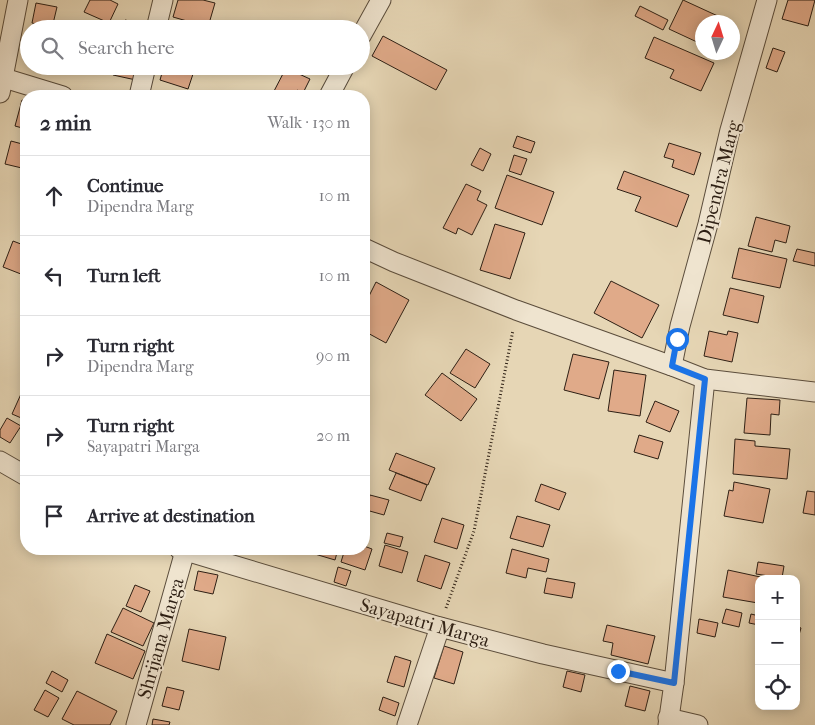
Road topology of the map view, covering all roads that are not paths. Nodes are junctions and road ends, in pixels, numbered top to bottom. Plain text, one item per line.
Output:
1 (18, 0) edge
2 (163, 0) edge
3 (381, 0) edge
4 (767, 0) edge
5 (158, 20) edge
6 (370, 20) edge
7 (144, 75) edge
8 (340, 75) edge
9 (2, 86) edge
10 (26, 90) edge
11 (140, 90) edge
12 (332, 90) edge
13 (370, 251) edge
14 (672, 366) junction
15 (705, 379) junction
16 (815, 392) edge
17 (0, 461) edge
18 (20, 473) edge
19 (181, 555) edge
20 (199, 555) edge
21 (440, 627) junction
22 (674, 683) junction
23 (668, 722) edge
24 (136, 725) edge
25 (407, 725) edge
26 (698, 725) edge

1 - 9 street
2 - 5 street
3 - 6 street
4 - 14 street, Dipendra Marg
7 - 11 street
8 - 12 street
9 - 10 street
13 - 14 street
14 - 15 street
15 - 16 street
15 - 22 street
17 - 18 street
19 - 24 street, Shrijana Marga
20 - 21 street, Sayapatri Marga
21 - 22 street, Sayapatri Marga
21 - 25 street
22 - 23 street
23 - 26 street

